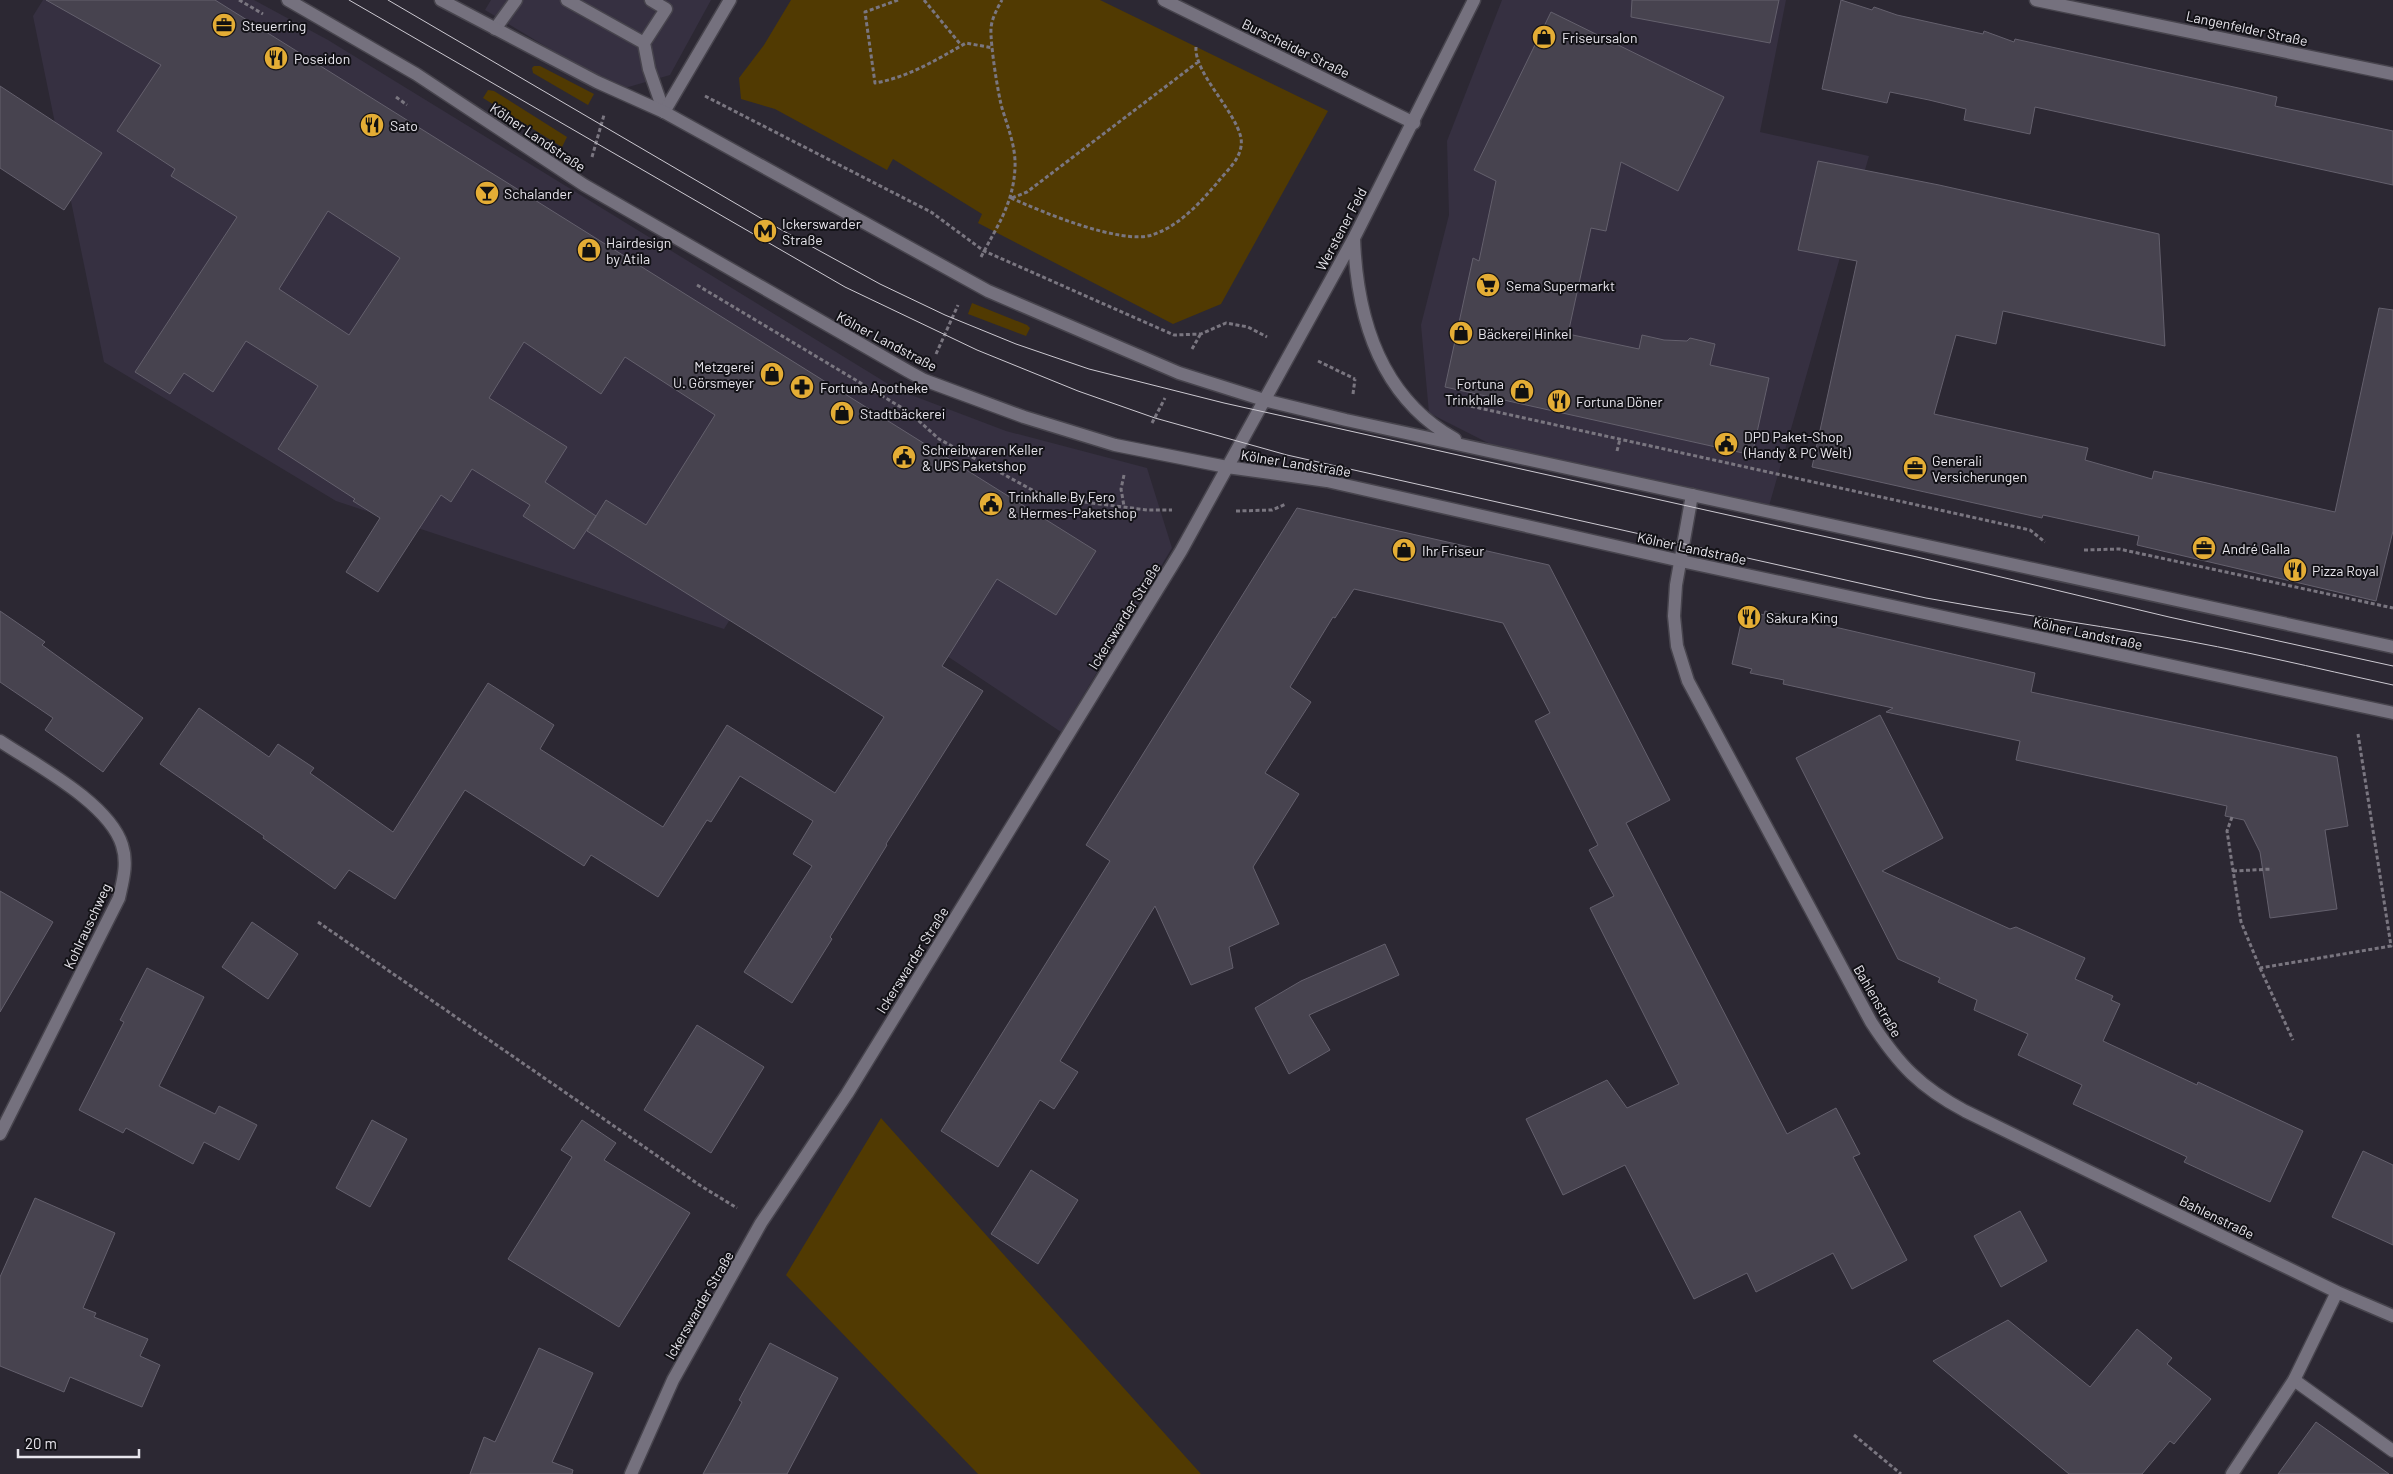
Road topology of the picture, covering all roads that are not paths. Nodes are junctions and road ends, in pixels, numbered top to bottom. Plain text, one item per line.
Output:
1 (288, 0) edge
2 (441, 0) edge
3 (516, 0) edge
4 (567, 0) edge
5 (651, 0) edge
6 (730, 0) edge
7 (1164, 0) edge
8 (1474, 0) edge
9 (2036, 0) edge
10 (495, 29) junction
11 (644, 43) junction
12 (2393, 74) edge
13 (664, 112) junction
14 (1414, 123) junction
15 (1354, 238) junction
16 (1264, 400) junction
17 (1468, 446) junction
18 (1228, 467) junction
19 (1692, 495) junction
20 (1681, 561) junction
21 (2393, 647) edge
22 (2393, 713) edge
23 (0, 741) edge
24 (0, 1134) edge
25 (2337, 1292) junction
26 (2393, 1316) edge
27 (2294, 1380) junction
28 (2393, 1451) edge
29 (631, 1474) edge
30 (2232, 1474) edge

1 - 18 main road, Kölner Landstraße
2 - 10 main road
3 - 10 main road
4 - 11 main road
5 - 11 main road
6 - 13 main road
7 - 14 main road, Burscheider Straße
8 - 14 main road, Werstener Feld
9 - 12 main road, Langenfelder Straße
10 - 13 main road
11 - 13 main road
13 - 16 main road
14 - 15 main road, Werstener Feld
15 - 16 main road, Werstener Feld
15 - 17 main road
16 - 17 main road
16 - 18 main road, Werstener Feld
17 - 19 main road
18 - 20 main road, Kölner Landstraße
18 - 29 main road, Ickerswarder Straße
19 - 20 main road, Bahlenstraße
19 - 21 main road
20 - 22 main road, Kölner Landstraße
20 - 25 main road, Bahlenstraße
23 - 24 main road, Kohlrauschweg
25 - 26 main road, Bahlenstraße
25 - 27 main road
27 - 28 main road
27 - 30 main road

